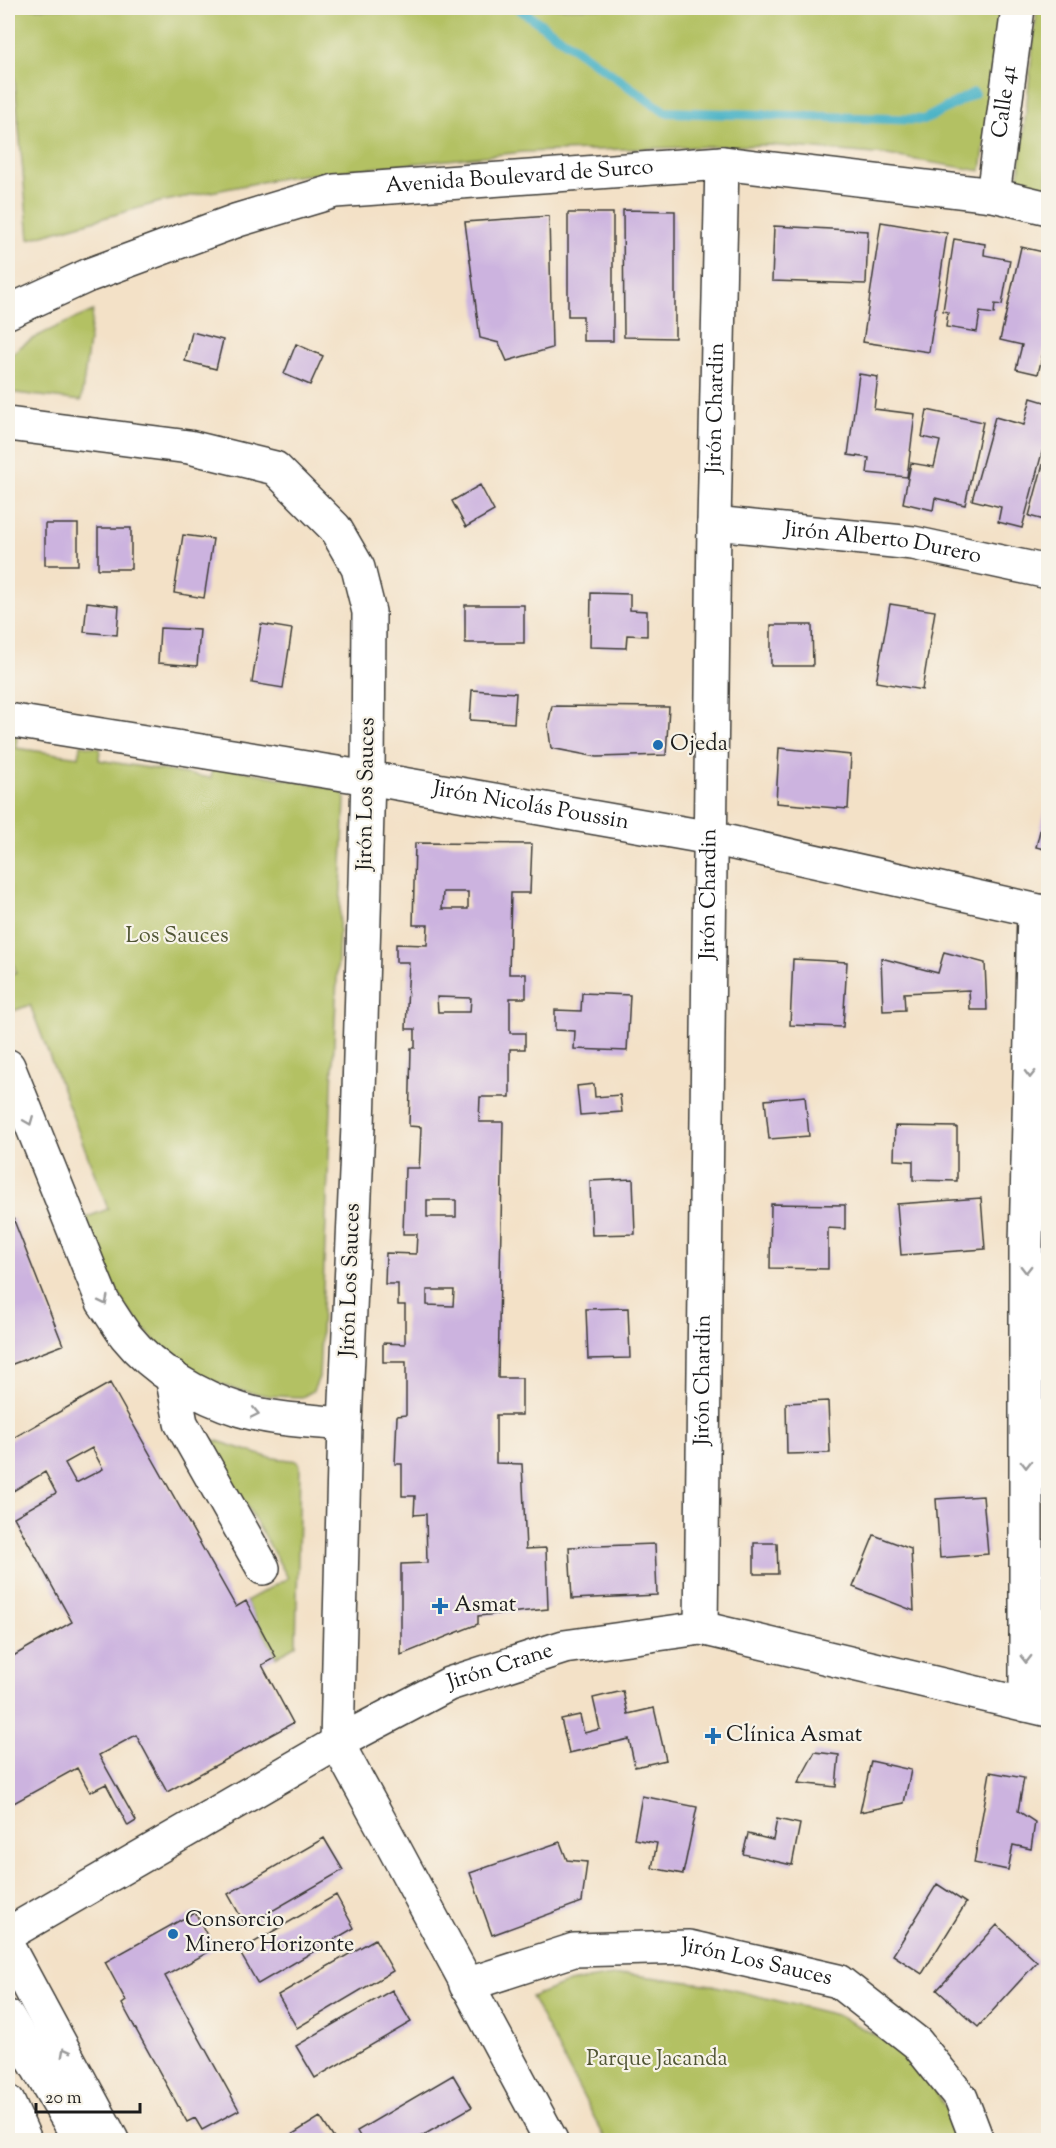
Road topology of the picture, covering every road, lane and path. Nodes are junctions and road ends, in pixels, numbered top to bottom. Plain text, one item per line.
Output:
1 (1018, 8) edge
2 (722, 163) junction
3 (993, 195) junction
4 (1048, 208) edge
5 (8, 312) edge
6 (8, 424) edge
7 (714, 523) junction
8 (1048, 572) edge
9 (8, 720) edge
10 (368, 778) junction
11 (711, 838) junction
12 (1041, 912) edge
13 (8, 1066) edge
14 (172, 1376) junction
15 (345, 1424) junction
16 (263, 1568) dead end
17 (701, 1628) junction
18 (1037, 1707) edge
19 (337, 1743) junction
20 (8, 1934) edge
21 (8, 1947) edge
22 (466, 1985) junction
23 (8, 2018) edge
24 (8, 2102) edge
25 (25, 2140) edge
26 (80, 2140) edge
27 (112, 2140) edge
28 (551, 2140) edge
29 (977, 2140) edge

1 - 3 main road, Calle 41
2 - 3 main road, Avenida Boulevard de Surco
2 - 5 main road, Avenida Boulevard de Surco
2 - 7 main road, Jirón Chardin
3 - 4 main road, Avenida Boulevard de Surco
6 - 10 main road, Jirón Los Sauces
7 - 8 main road, Jirón Alberto Durero
7 - 11 main road, Jirón Chardin
9 - 10 main road, Jirón Nicolás Poussin
10 - 11 main road, Jirón Nicolás Poussin
10 - 15 main road, Jirón Los Sauces
11 - 12 main road, Jirón Nicolás Poussin
11 - 17 main road, Jirón Chardin
12 -> 18 main road
13 -> 14 main road
14 -> 15 main road
14 - 16 main road
15 - 19 main road, Jirón Los Sauces
17 - 18 main road, Jirón Crane
17 - 19 main road, Jirón Crane
19 - 20 main road, Jirón Crane
19 - 22 main road
27 -> 21 main road
22 - 28 main road
22 - 29 main road, Jirón Los Sauces
23 - 26 main road
24 - 25 main road

